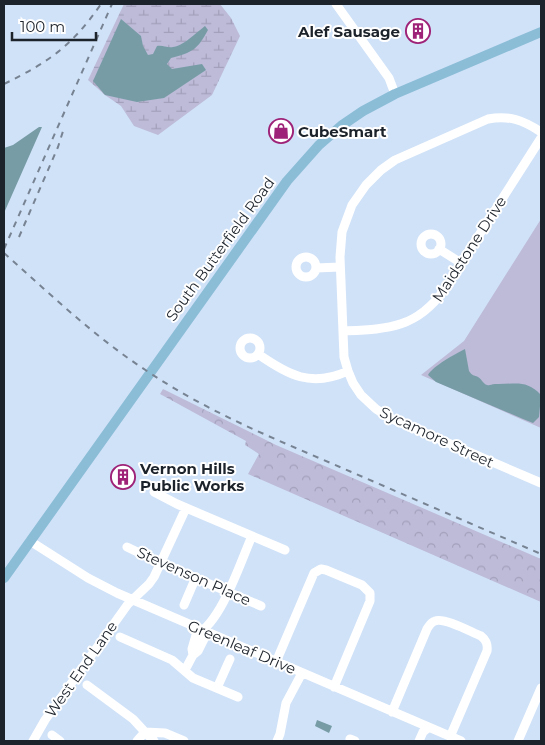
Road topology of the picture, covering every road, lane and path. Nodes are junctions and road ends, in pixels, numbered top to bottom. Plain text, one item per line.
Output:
1 (336, 4) edge
2 (541, 32) edge
3 (395, 94) junction
4 (541, 132) edge
5 (541, 138) edge
6 (439, 249) dead end
7 (461, 263) junction
8 (340, 267) junction
9 (316, 268) dead end
10 (343, 331) junction
11 (258, 354) dead end
12 (348, 371) junction
13 (541, 483) edge
14 (154, 492) dead end
15 (186, 508) junction
16 (252, 536) junction
17 (30, 541) junction
18 (127, 546) dead end
19 (285, 550) dead end
20 (161, 563) junction
21 (196, 577) junction
22 (4, 578) edge
23 (228, 591) junction
24 (132, 600) junction
25 (184, 604) dead end
26 (261, 606) dead end
27 (204, 631) junction
28 (120, 637) dead end
29 (230, 659) dead end
30 (276, 662) junction
31 (185, 670) junction
32 (302, 673) junction
33 (87, 686) dead end
34 (334, 687) junction
35 (217, 688) junction
36 (541, 688) edge
37 (238, 697) dead end
38 (392, 712) junction
39 (428, 728) junction
40 (145, 732) junction
41 (52, 735) dead end
42 (450, 737) junction
43 (33, 741) edge
44 (60, 741) edge
45 (137, 741) edge
46 (154, 741) edge
47 (184, 741) edge
48 (277, 741) edge
49 (419, 741) edge
50 (426, 741) edge
51 (461, 741) edge
52 (518, 741) edge

1 - 3 street
2 - 3 main road, South Butterfield Road
3 - 17 main road, South Butterfield Road
4 - 8 street, Sycamore Street
5 - 7 street, Maidstone Drive
6 - 7 street
7 - 10 street, Maidstone Drive
8 - 9 street
8 - 10 street, Sycamore Street
10 - 12 street, Sycamore Street
11 - 12 street
12 - 13 street, Sycamore Street
14 - 15 street
15 - 16 street
15 - 20 street, West End Lane
16 - 19 street
16 - 23 street
17 - 22 main road, South Butterfield Road
17 - 24 street, Greenleaf Drive
18 - 20 street, Stevenson Place
20 - 21 street, Stevenson Place
20 - 24 street, West End Lane
21 - 23 street, Stevenson Place
21 - 25 street
23 - 26 street, Stevenson Place
23 - 27 street
24 - 27 street, Greenleaf Drive
24 - 43 street, West End Lane
27 - 30 street, Greenleaf Drive
27 - 31 street
28 - 31 street
29 - 35 street
30 - 32 street, Greenleaf Drive
30 - 34 street
31 - 35 street
32 - 34 street, Greenleaf Drive
32 - 48 street
33 - 40 street
34 - 38 street, Greenleaf Drive
35 - 37 street
36 - 52 street
38 - 39 street, Greenleaf Drive
38 - 42 street
39 - 42 street, Greenleaf Drive
39 - 49 street
39 - 50 street
40 - 45 street
40 - 46 street
40 - 47 street
41 - 44 street
42 - 51 street, Greenleaf Drive

